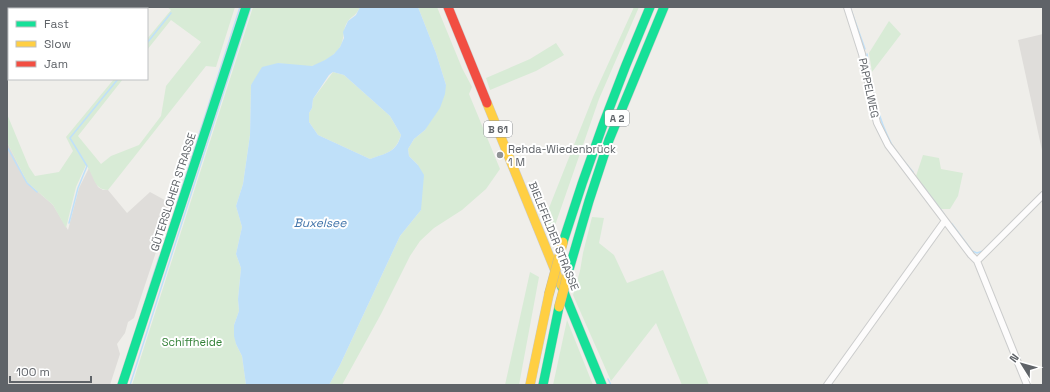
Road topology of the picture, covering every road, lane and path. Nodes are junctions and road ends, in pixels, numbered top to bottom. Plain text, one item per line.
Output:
1 (246, 7) edge
2 (448, 7) edge
3 (650, 7) edge
4 (664, 7) edge
5 (847, 7) edge
6 (1043, 195) edge
7 (944, 222) junction
8 (977, 261) junction
9 (122, 385) edge
10 (530, 385) edge
11 (544, 385) edge
12 (602, 385) edge
13 (827, 385) edge
14 (1027, 385) edge

1 - 9 main road, GÜTERSLOHER STRASSE
2 - 12 main road, BIELEFELDER STRASSE / B 61
3 - 10 main road, A 2, bridge
4 - 11 main road, A 2, bridge
5 - 7 street, PAPPELWEG
6 - 8 street
7 - 8 street, PAPPELWEG
7 - 13 street
8 - 14 street, PAPPELWEG

